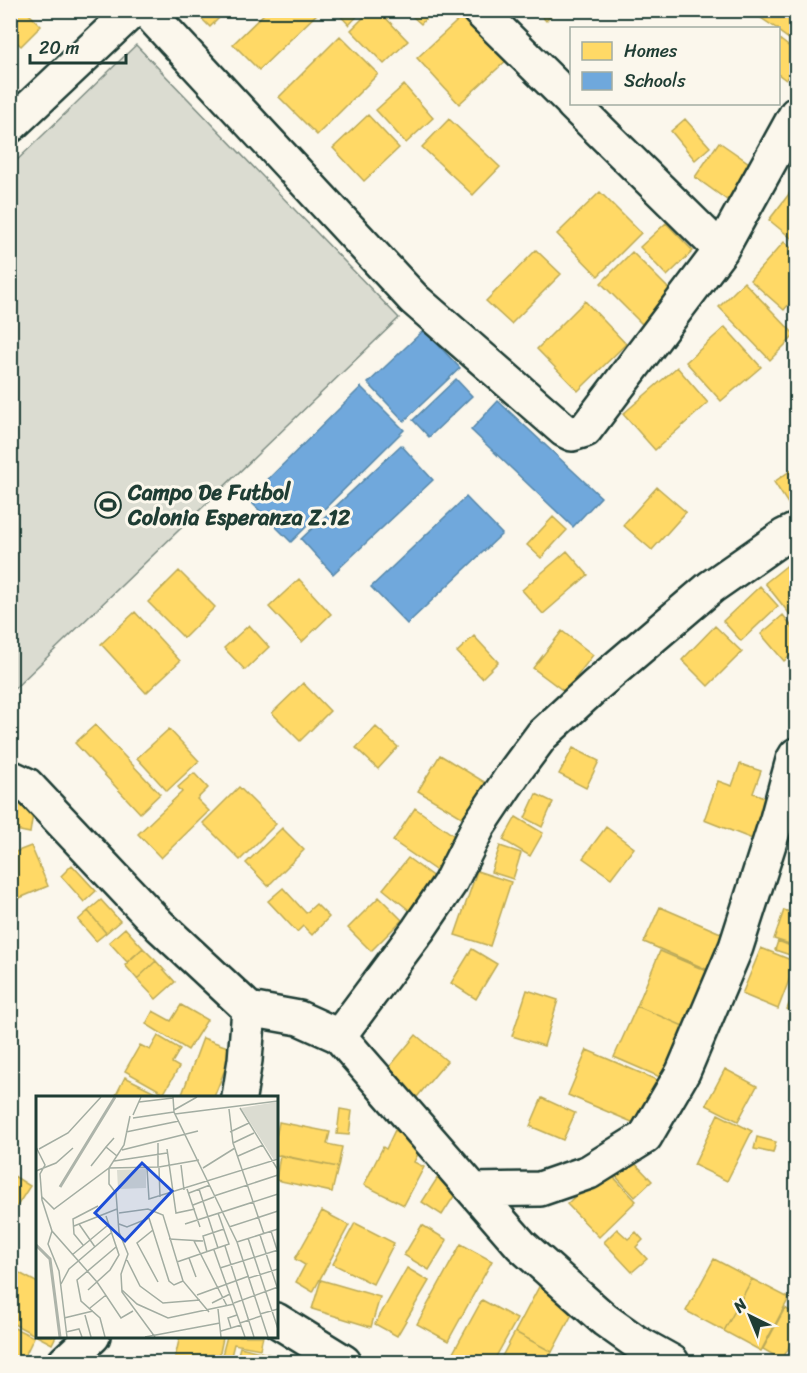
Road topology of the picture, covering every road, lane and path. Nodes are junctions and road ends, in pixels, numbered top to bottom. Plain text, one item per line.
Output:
1 (133, 10) edge
2 (146, 10) edge
3 (479, 10) edge
4 (570, 101) edge
5 (574, 105) edge
6 (796, 114) edge
7 (10, 126) edge
8 (721, 250) junction
9 (796, 530) edge
10 (796, 754) edge
11 (10, 777) edge
12 (249, 1009) junction
13 (339, 1035) junction
14 (239, 1096) edge
15 (473, 1190) junction
16 (278, 1321) edge
17 (91, 1337) edge
18 (65, 1362) edge
19 (344, 1362) edge
20 (672, 1362) edge

1 - 7 street
2 - 8 street
3 - 4 street
5 - 8 street
6 - 8 street
9 - 13 street
10 - 15 street
11 - 12 street
12 - 13 street
12 - 14 street
13 - 15 street
15 - 20 street
16 - 19 street
17 - 18 street

